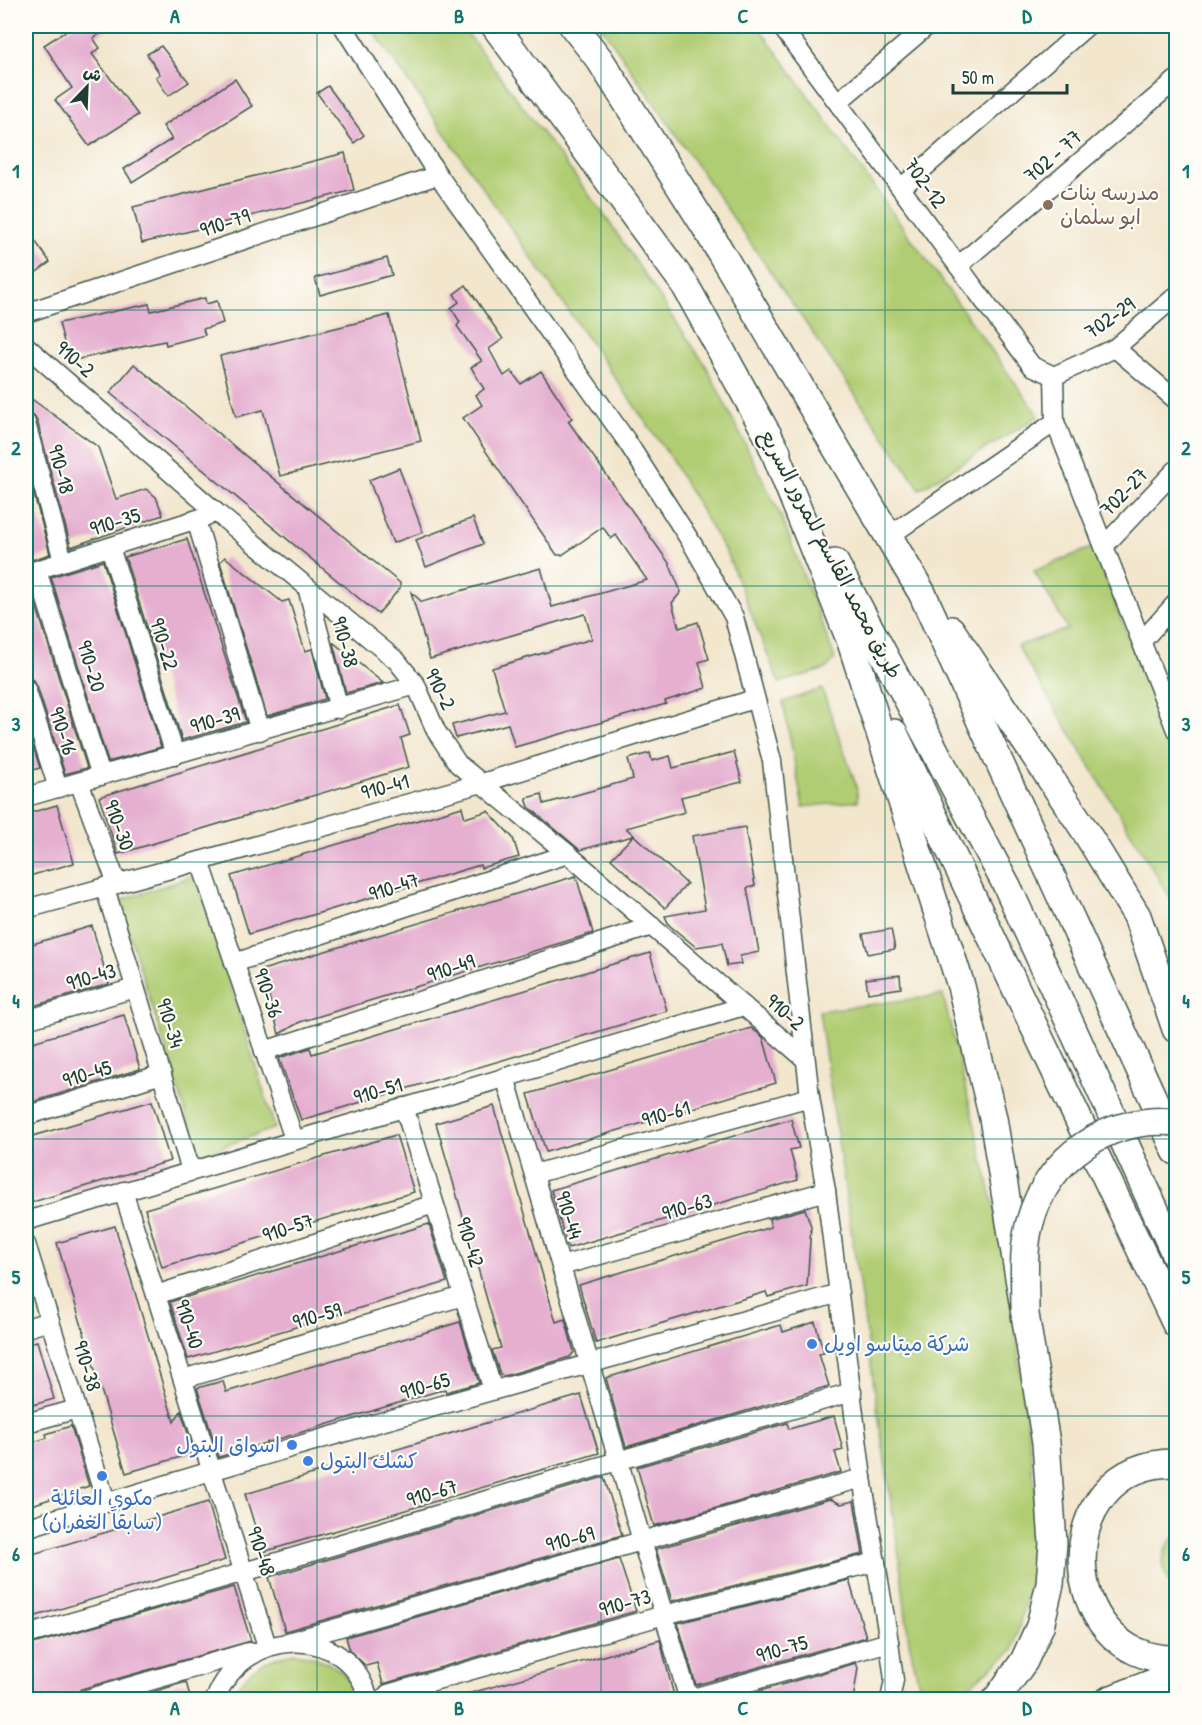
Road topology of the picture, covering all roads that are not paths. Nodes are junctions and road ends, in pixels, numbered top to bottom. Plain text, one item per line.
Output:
1 (343, 26) edge
2 (488, 26) edge
3 (495, 26) edge
4 (573, 26) edge
5 (781, 26) edge
6 (927, 26) edge
7 (1087, 26) edge
8 (1176, 80) edge
9 (547, 97) junction
10 (838, 102) junction
11 (438, 175) junction
12 (901, 188) junction
13 (958, 266) junction
14 (1176, 296) edge
15 (26, 313) edge
16 (26, 346) edge
17 (1115, 348) junction
18 (1054, 376) junction
19 (1176, 400) edge
20 (1055, 422) junction
21 (26, 423) edge
22 (768, 435) junction
23 (1176, 470) edge
24 (217, 513) junction
25 (196, 520) junction
26 (889, 536) junction
27 (1104, 546) junction
28 (110, 547) junction
29 (63, 561) junction
30 (31, 572) edge
31 (307, 587) junction
32 (922, 594) junction
33 (1176, 603) edge
34 (1142, 641) junction
35 (851, 642) junction
36 (416, 685) junction
37 (26, 688) edge
38 (754, 699) junction
39 (339, 708) junction
40 (1176, 730) edge
41 (260, 731) junction
42 (175, 755) junction
43 (101, 776) junction
44 (79, 782) junction
45 (482, 783) junction
46 (58, 788) junction
47 (26, 797) edge
48 (568, 854) junction
49 (200, 861) junction
50 (111, 886) junction
51 (26, 909) edge
52 (1137, 916) junction
53 (652, 926) junction
54 (234, 963) junction
55 (1176, 968) edge
56 (135, 988) junction
57 (744, 1006) junction
58 (26, 1020) edge
59 (1176, 1029) edge
60 (264, 1051) junction
61 (805, 1059) junction
62 (162, 1074) junction
63 (505, 1077) junction
64 (810, 1097) junction
65 (404, 1107) junction
66 (26, 1116) edge
67 (1169, 1128) edge
68 (294, 1139) junction
69 (191, 1171) junction
70 (534, 1174) junction
71 (123, 1191) junction
72 (826, 1191) junction
73 (434, 1204) junction
74 (26, 1221) edge
75 (26, 1244) edge
76 (1176, 1256) edge
77 (561, 1266) junction
78 (839, 1293) junction
79 (156, 1295) junction
80 (464, 1296) junction
81 (1025, 1310) junction
82 (50, 1321) junction
83 (1176, 1324) edge
84 (26, 1328) edge
85 (590, 1366) junction
86 (183, 1379) junction
87 (493, 1390) junction
88 (852, 1392) junction
89 (77, 1408) junction
90 (26, 1423) edge
91 (618, 1460) junction
92 (1176, 1463) edge
93 (212, 1470) junction
94 (862, 1478) junction
95 (106, 1502) junction
96 (26, 1528) edge
97 (642, 1542) junction
98 (876, 1562) junction
99 (244, 1573) junction
100 (664, 1616) junction
101 (345, 1624) junction
102 (26, 1635) edge
103 (288, 1642) junction
104 (889, 1642) junction
105 (262, 1648) junction
106 (340, 1657) junction
107 (1176, 1659) edge
108 (186, 1668) junction
109 (1176, 1674) edge
110 (362, 1682) junction
111 (385, 1697) edge
112 (216, 1699) edge
113 (688, 1699) edge
114 (84, 1700) edge
115 (369, 1700) edge
116 (890, 1700) edge
117 (996, 1700) edge
118 (1109, 1700) edge

1 - 11 street
2 - 9 highway
3 - 9 highway, طريق محمد القاسم للمرور السريع
4 - 26 highway
5 - 10 street, 702-12
6 - 10 street
7 - 12 street
8 - 13 street, 702 - 77
9 - 22 highway, طريق محمد القاسم للمرور السريع
10 - 12 street, 702-12
11 - 15 street, 910-79
11 - 38 street
12 - 13 street, 702-12
13 - 18 street, 702-12
14 - 17 street, 702-29
16 - 24 street, 910-2
17 - 18 street, 702-29
17 - 19 street
18 - 20 street
20 - 26 street
20 - 27 street
21 - 29 street, 910-18
22 - 35 highway
22 - 76 highway, طريق محمد القاسم للمرور السريع
23 - 27 street, 702-27
24 - 25 street, 910-35
24 - 31 street, 910-2
25 - 28 street, 910-35
25 - 41 street
26 - 32 highway
27 - 34 street
28 - 29 street, 910-35
28 - 42 street, 910-22
29 - 30 street, 910-35
30 - 43 street, 910-20
31 - 36 street, 910-2
31 - 39 street, 910-38
32 - 52 highway
32 - 67 highway
33 - 34 street
34 - 40 street
35 - 81 highway, bridge
35 - 83 highway
36 - 39 street, 910-39
36 - 45 street, 910-2
37 - 46 street, 910-16
38 - 45 street, 910-41
38 - 61 street
39 - 41 street, 910-39
41 - 42 street, 910-39
42 - 43 street, 910-39
43 - 44 street, 910-39
44 - 46 street, 910-39
44 - 50 street, 910-30
45 - 48 street, 910-2
45 - 49 street, 910-41
46 - 47 street, 910-39
48 - 53 street, 910-2
48 - 54 street, 910-47
49 - 50 street, 910-41
49 - 54 street, 910-36
50 - 51 street, 910-41
50 - 56 street, 910-34
52 - 55 highway
52 - 59 highway
53 - 57 street, 910-2
53 - 60 street, 910-49
54 - 60 street, 910-36
56 - 58 street, 910-43
56 - 62 street, 910-34
57 - 61 street, 910-2
57 - 63 street, 910-51
60 - 68 street, 910-36
61 - 64 street
62 - 66 street, 910-45
62 - 69 street, 910-34
63 - 65 street, 910-51
63 - 70 street, 910-44
64 - 70 street, 910-61
64 - 72 street
65 - 68 street, 910-51
65 - 73 street, 910-42
67 - 81 highway, bridge
68 - 69 street, 910-51
69 - 71 street, 910-51
70 - 77 street, 910-44
71 - 74 street, 910-51
71 - 79 street, 910-40
72 - 77 street, 910-63
72 - 78 street
73 - 79 street, 910-57
73 - 80 street, 910-42
75 - 82 street, 910-38
77 - 85 street, 910-44
78 - 85 street, 910-65
78 - 88 street
79 - 86 street, 910-40
80 - 86 street, 910-59
80 - 87 street, 910-42
81 - 117 highway
82 - 84 street
82 - 89 street, 910-38
85 - 87 street, 910-65
85 - 91 street, 910-44
86 - 93 street, 910-40
87 - 93 street, 910-65
88 - 91 street, 910-67
88 - 94 street
89 - 90 street
89 - 95 street, 910-38
91 - 97 street, 910-44
91 - 99 street, 910-67
92 - 107 highway
93 - 95 street, 910-65
93 - 99 street, 910-48
94 - 97 street, 910-69
94 - 98 street
95 - 96 street, 910-65
97 - 100 street, 910-44
97 - 101 street, 910-69
98 - 100 street, 910-73
98 - 104 street
99 - 102 street, 910-67
99 - 105 street, 910-48
100 - 111 street, 910-73
100 - 113 street, 910-44
101 - 103 street, 910-69
101 - 106 street
103 - 105 street
103 - 106 street
104 - 113 street, 910-75
104 - 116 street
105 - 108 street
105 - 112 street
106 - 110 street
108 - 112 street
108 - 114 street
109 - 118 highway
110 - 111 street, 910-73
110 - 115 street

